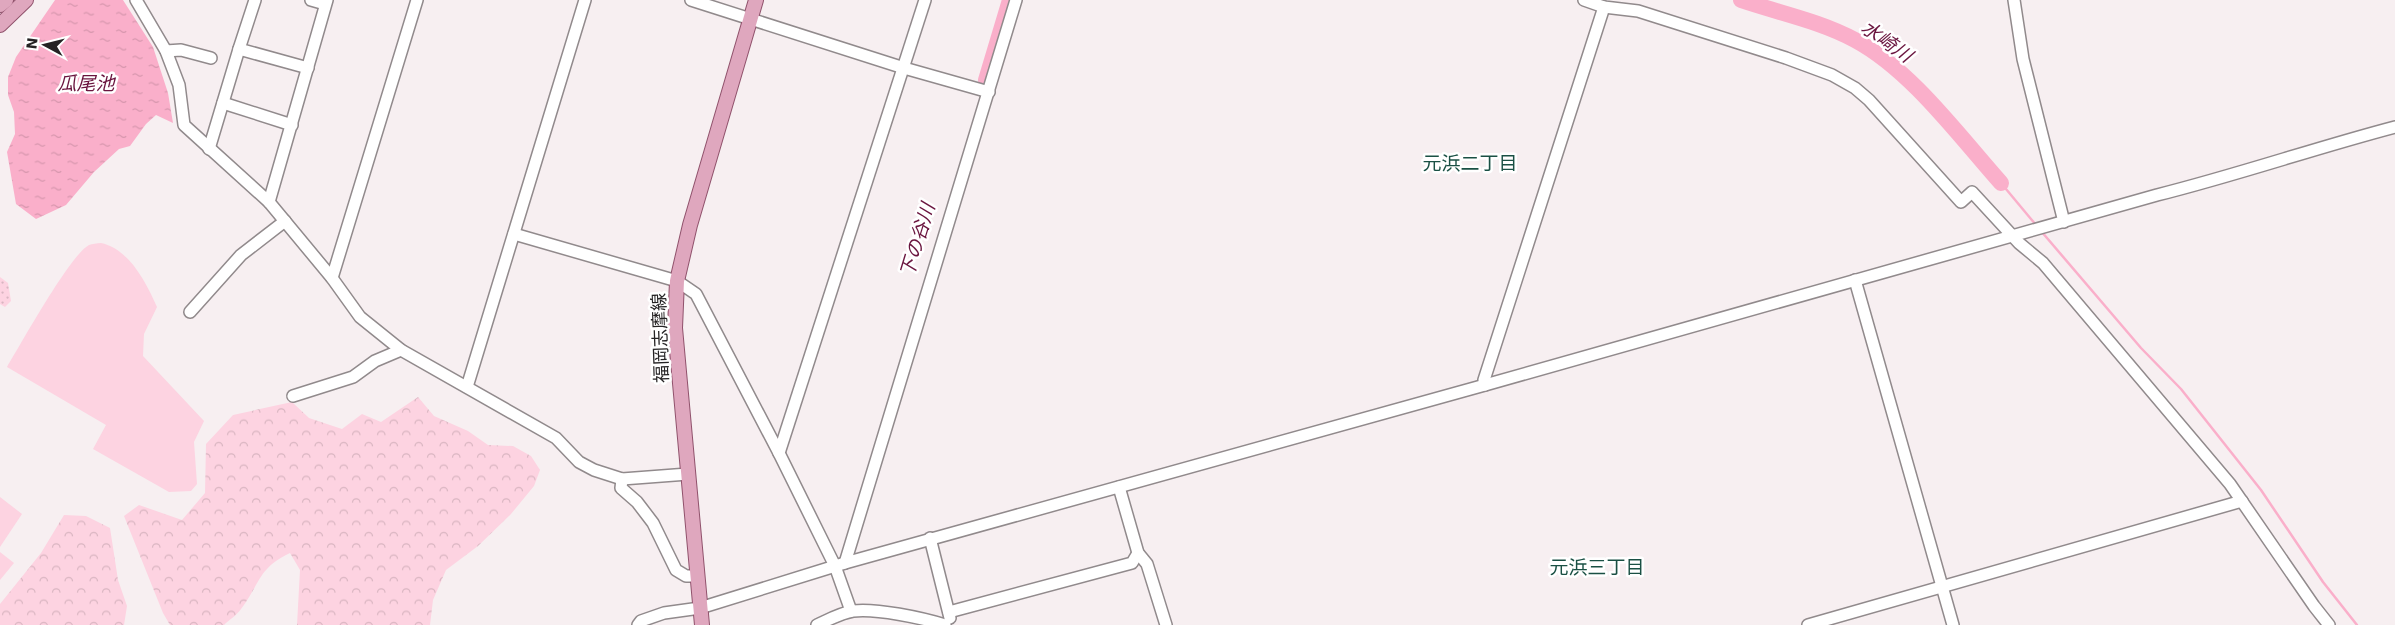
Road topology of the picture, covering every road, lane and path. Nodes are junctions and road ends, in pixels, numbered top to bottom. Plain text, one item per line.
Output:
1 (6, 0) edge
2 (26, 0) edge
3 (255, 0) edge
4 (311, 0) edge
5 (417, 0) edge
6 (585, 0) edge
7 (691, 0) edge
8 (756, 0) edge
9 (926, 0) edge
10 (1016, 0) edge
11 (1584, 0) edge
12 (2014, 0) edge
13 (139, 1) edge
14 (326, 2) edge
15 (0, 6) edge
16 (1604, 7) junction
17 (751, 18) junction
18 (0, 25) edge
19 (239, 49) junction
20 (166, 52) junction
21 (211, 58) dead end
22 (308, 68) junction
23 (904, 68) junction
24 (983, 91) junction
25 (223, 103) junction
26 (292, 125) junction
27 (2395, 127) edge
28 (209, 148) junction
29 (269, 202) junction
30 (285, 221) junction
31 (2064, 222) junction
32 (514, 234) junction
33 (2014, 236) junction
34 (332, 278) junction
35 (1855, 280) junction
36 (677, 282) junction
37 (190, 312) dead end
38 (401, 350) junction
39 (1485, 385) junction
40 (467, 387) junction
41 (293, 396) dead end
42 (779, 453) junction
43 (688, 474) junction
44 (622, 479) junction
45 (1119, 487) junction
46 (2242, 501) junction
47 (930, 538) junction
48 (1138, 553) junction
49 (840, 564) junction
50 (697, 576) junction
51 (1943, 588) junction
52 (700, 608) junction
53 (851, 611) junction
54 (949, 612) junction
55 (638, 625) edge
56 (702, 625) edge
57 (817, 625) edge
58 (945, 625) edge
59 (951, 625) edge
60 (1166, 625) edge
61 (1808, 625) edge
62 (1953, 625) edge
63 (2329, 625) edge

1 - 15 main road
2 - 18 main road
3 - 19 street
4 - 14 street
5 - 34 street
6 - 32 street
7 - 17 street
8 - 17 main road, 福岡志摩線
9 - 23 street
10 - 24 street
11 - 16 street
12 - 31 street
13 - 20 street
14 - 22 street
16 - 33 street
16 - 39 street
17 - 23 street
17 - 36 main road, 福岡志摩線
19 - 22 street
19 - 25 street
20 - 21 street
20 - 28 street
22 - 26 street
23 - 24 street
23 - 42 street
24 - 49 street
25 - 26 street
25 - 28 street
26 - 29 street
27 - 31 street
28 - 29 street
29 - 30 street
30 - 34 street
30 - 37 street
31 - 33 street
32 - 36 street
32 - 40 street
33 - 35 street
33 - 46 street
34 - 38 street
35 - 39 street
35 - 51 street
36 - 42 street
36 - 43 main road, 福岡志摩線
38 - 40 street
38 - 41 street
39 - 45 street
40 - 44 street
42 - 49 street
43 - 44 street
43 - 50 main road, 福岡志摩線
44 - 50 street
45 - 47 street
45 - 48 street
46 - 51 street
46 - 63 street
47 - 49 street
47 - 54 street
48 - 54 street
48 - 60 street
49 - 52 street
49 - 53 street
50 - 52 main road, 福岡志摩線
51 - 61 street
51 - 62 street
52 - 55 street
52 - 56 main road, 福岡志摩線
53 - 57 street
53 - 58 street
54 - 59 street

